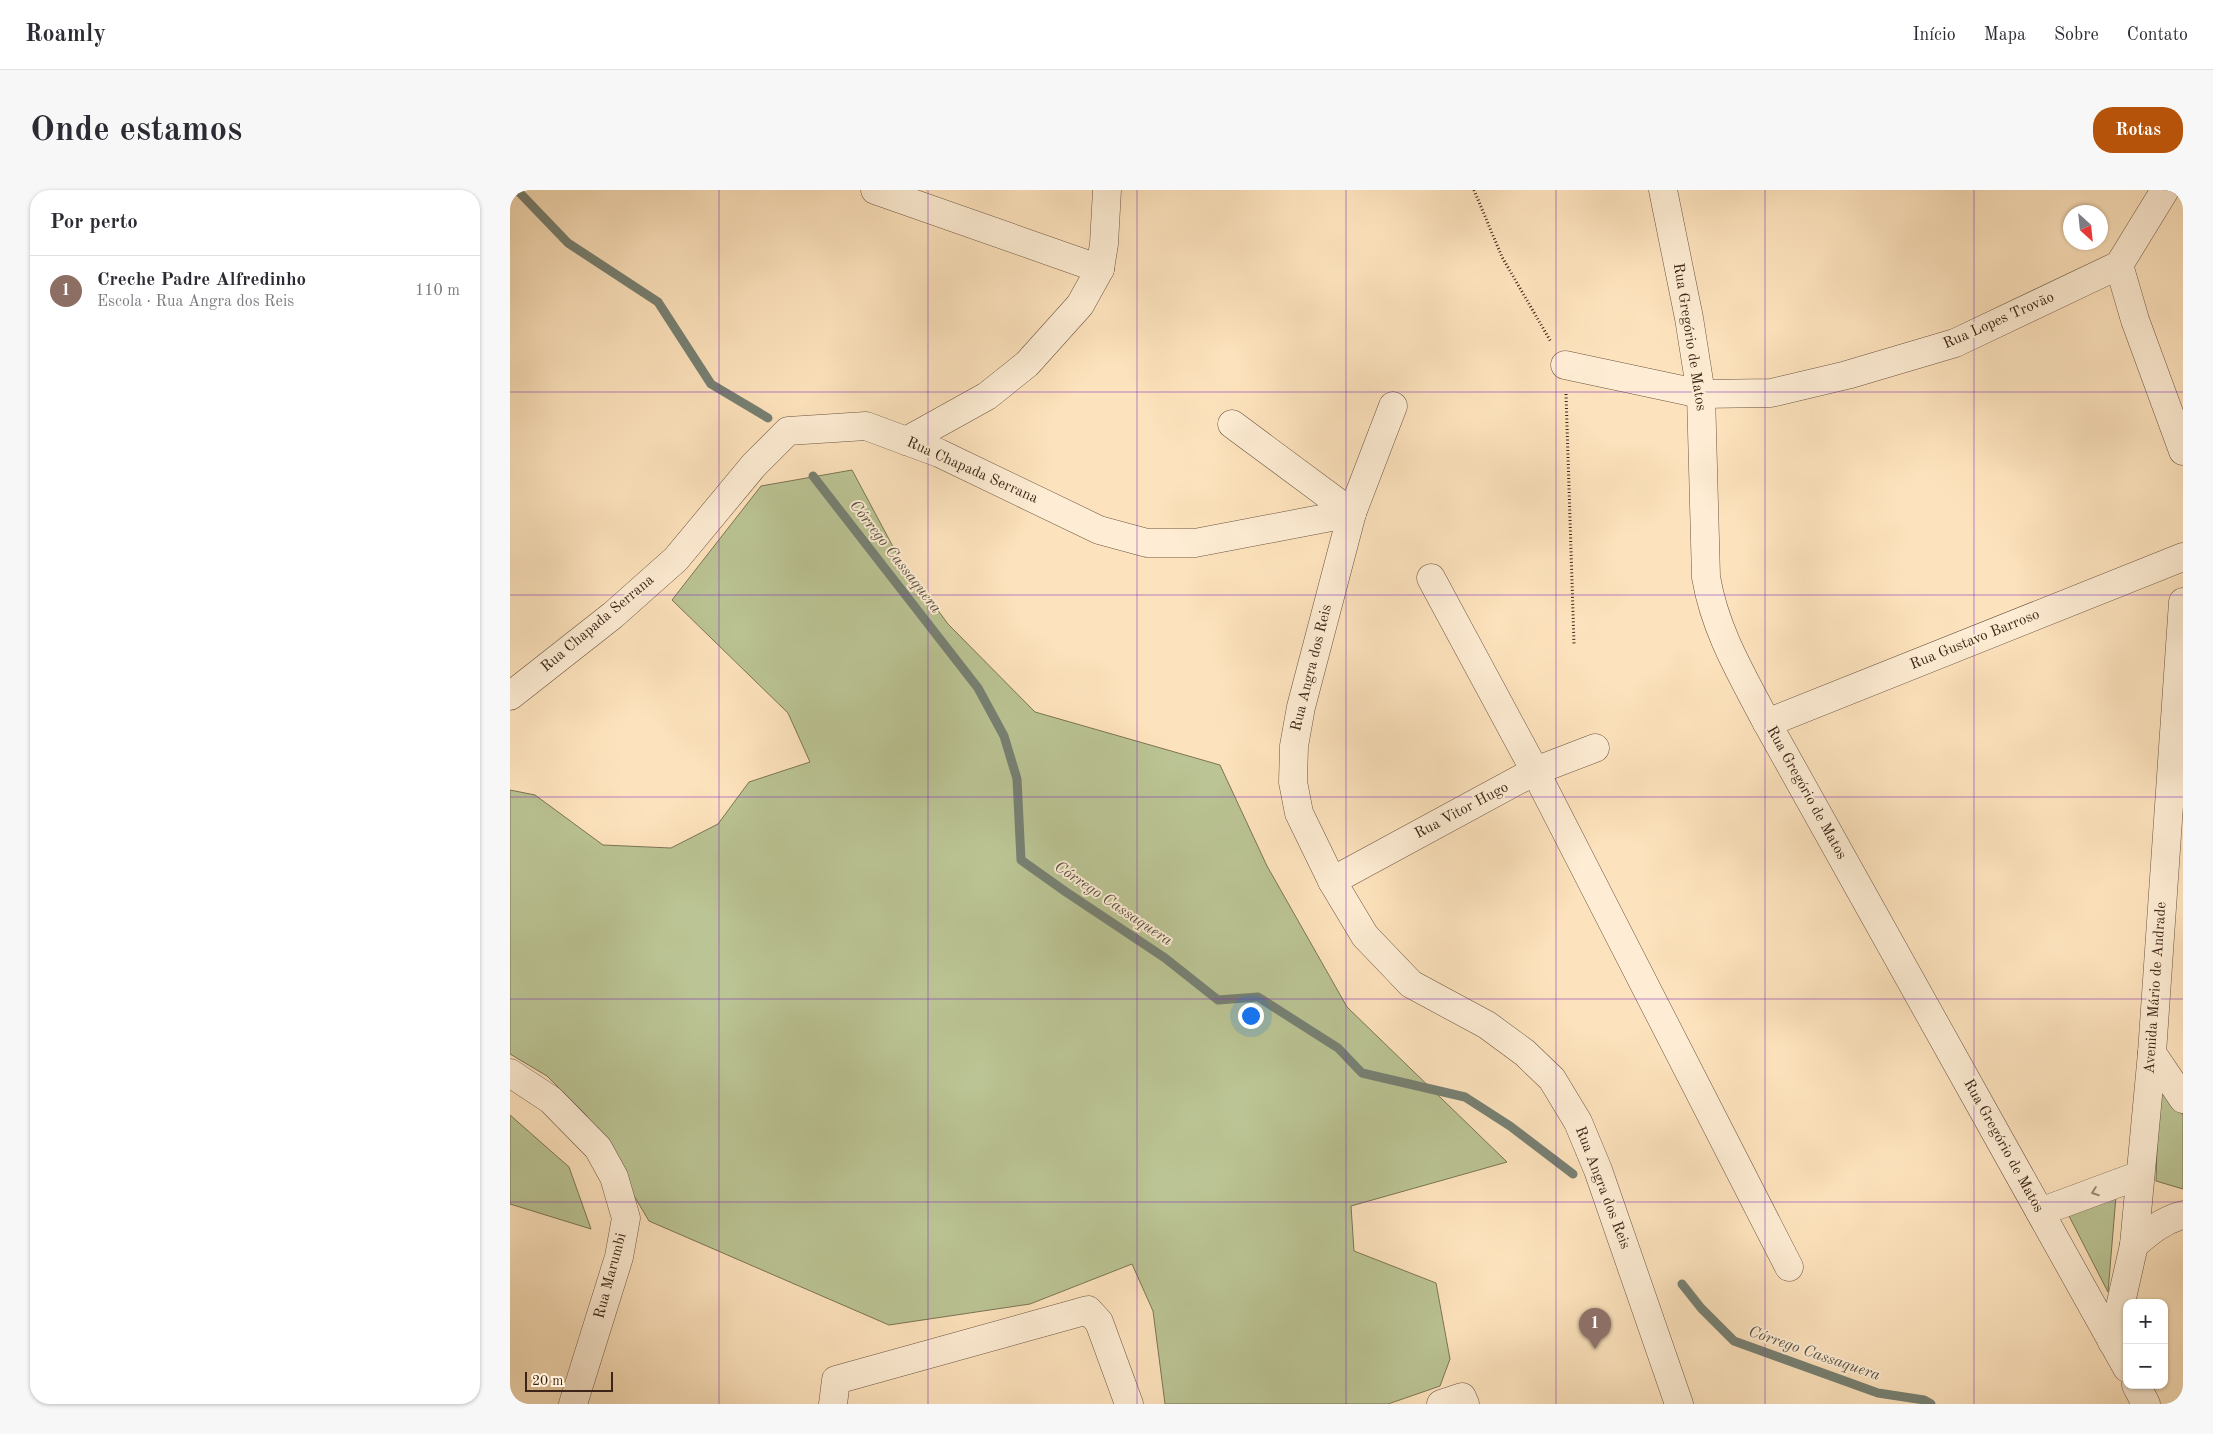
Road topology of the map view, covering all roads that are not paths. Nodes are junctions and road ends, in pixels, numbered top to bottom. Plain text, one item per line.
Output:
1 (875, 190) edge
2 (1086, 190) edge
3 (1107, 190) edge
4 (1663, 190) edge
5 (2165, 190) edge
6 (1106, 218) junction
7 (2118, 265) junction
8 (1100, 269) junction
9 (1565, 365) road end
10 (1701, 394) junction
11 (1393, 406) dead end
12 (1232, 424) dead end
13 (906, 441) junction
14 (2183, 451) edge
15 (1352, 513) junction
16 (2183, 557) edge
17 (1431, 578) dead end
18 (2183, 602) edge
19 (510, 696) edge
20 (1767, 723) junction
21 (1594, 748) dead end
22 (1536, 770) junction
23 (1332, 881) junction
24 (2152, 1053) junction
25 (510, 1072) edge
26 (2183, 1099) edge
27 (2140, 1175) junction
28 (2040, 1212) junction
29 (2183, 1215) edge
30 (2134, 1246) junction
31 (1788, 1267) dead end
32 (2112, 1342) junction
33 (2123, 1361) edge
34 (2138, 1389) edge
35 (573, 1404) edge
36 (833, 1404) edge
37 (1129, 1404) edge
38 (1679, 1404) edge
39 (2146, 1404) edge

1 - 8 street
2 - 6 street
3 - 6 street
4 - 10 street, Rua Gregório de Matos
5 - 7 street
6 - 8 street
7 - 10 street, Rua Lopes Trovão
7 - 14 street
8 - 13 street
9 - 10 street, Rua Lopes Trovão
10 - 20 street, Rua Gregório de Matos
11 - 15 street, Rua Angra dos Reis
12 - 15 street
13 - 15 street, Rua Chapada Serrana
13 - 19 street, Rua Chapada Serrana
15 - 23 street, Rua Angra dos Reis
16 - 20 street, Rua Gustavo Barroso
17 - 22 street
18 - 24 street, Avenida Mário de Andrade
20 - 28 street, Rua Gregório de Matos
21 - 22 street, Rua Vitor Hugo
22 - 23 street, Rua Vitor Hugo
22 - 31 street
23 - 38 street, Rua Angra dos Reis
24 - 26 street
24 - 27 street, Avenida Mário de Andrade
25 - 35 street, Rua Marumbi
27 -> 28 street
27 - 30 street, Avenida Mário de Andrade
28 - 32 street, Rua Gregório de Matos
29 - 30 street
30 - 32 street, Avenida Mário de Andrade
32 - 33 street
34 - 39 street
36 - 37 street

